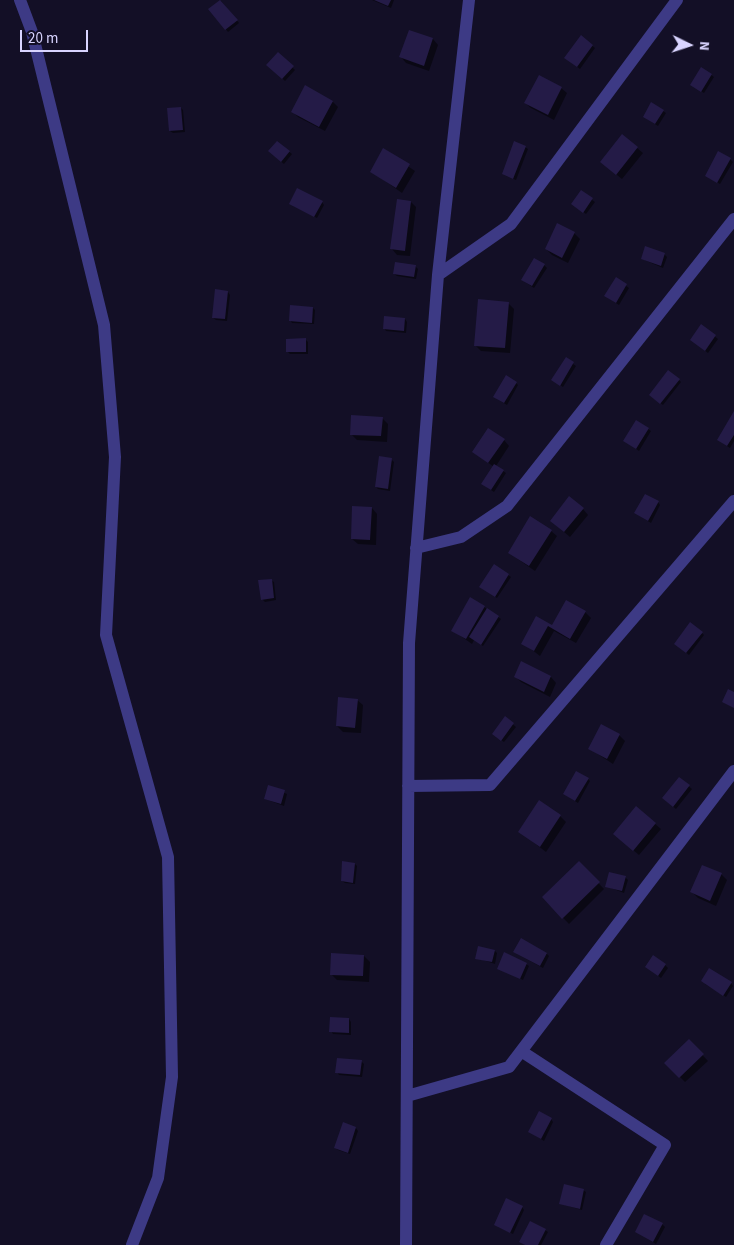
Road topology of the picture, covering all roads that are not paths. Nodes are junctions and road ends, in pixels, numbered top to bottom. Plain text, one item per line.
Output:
1 (20, 0) edge
2 (469, 0) edge
3 (677, 0) edge
4 (734, 219) edge
5 (438, 275) junction
6 (734, 502) edge
7 (416, 548) junction
8 (734, 770) edge
9 (408, 786) junction
10 (521, 1052) junction
11 (407, 1096) junction
12 (132, 1245) edge
13 (406, 1245) edge
14 (606, 1245) edge

1 - 12 street
2 - 5 street
3 - 5 street
4 - 7 street
5 - 7 street
6 - 9 street
7 - 9 street
8 - 10 street
9 - 11 street
10 - 11 street
10 - 14 street
11 - 13 street

